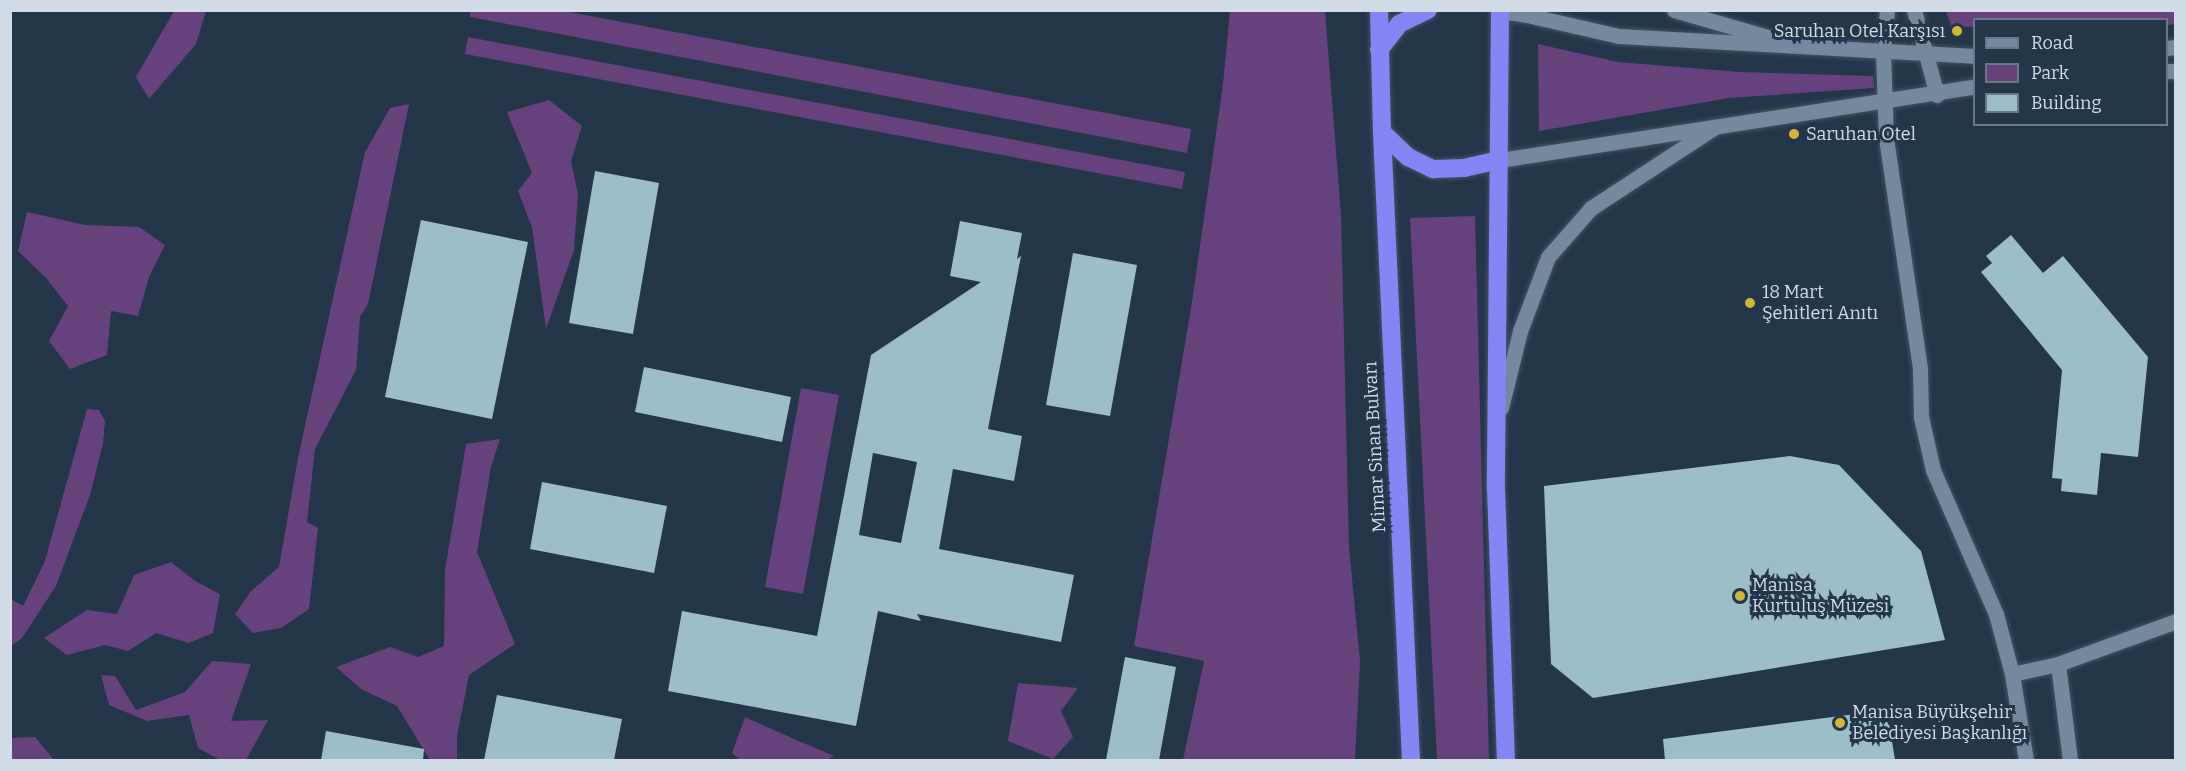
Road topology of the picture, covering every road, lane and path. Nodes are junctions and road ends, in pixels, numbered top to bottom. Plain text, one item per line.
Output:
1 (1379, 10) edge
2 (1428, 10) edge
3 (1674, 10) edge
4 (1887, 10) edge
5 (1914, 10) edge
6 (1499, 11) edge
7 (1797, 45) junction
8 (1379, 50) junction
9 (1883, 52) junction
10 (1928, 55) junction
11 (1973, 56) edge
12 (1973, 87) edge
13 (1936, 95) junction
14 (1885, 101) junction
15 (1720, 124) junction
16 (1382, 132) junction
17 (1500, 160) junction
18 (1496, 428) junction
19 (2175, 621) edge
20 (2058, 664) junction
21 (2012, 674) junction
22 (1410, 712) junction
23 (1401, 760) edge
24 (1411, 760) edge
25 (1506, 760) edge
26 (2026, 760) edge
27 (2070, 760) edge

1 - 8 highway
2 - 8 highway
3 - 7 street
4 - 9 street
5 - 10 street
6 - 7 street
6 - 17 highway
7 - 9 street
8 - 16 highway, Mimar Sinan Bulvarı
9 - 10 street
9 - 14 street
10 - 11 street
10 - 13 street
12 - 13 street
13 - 14 street
14 - 15 street
14 - 21 street
15 - 17 street
15 - 18 street
16 - 17 highway
16 - 22 highway, Mimar Sinan Bulvarı
17 - 18 highway
18 - 25 highway
19 - 20 street
20 - 21 street
20 - 27 street
21 - 26 street
22 - 23 street
22 - 24 highway, Mimar Sinan Bulvarı

